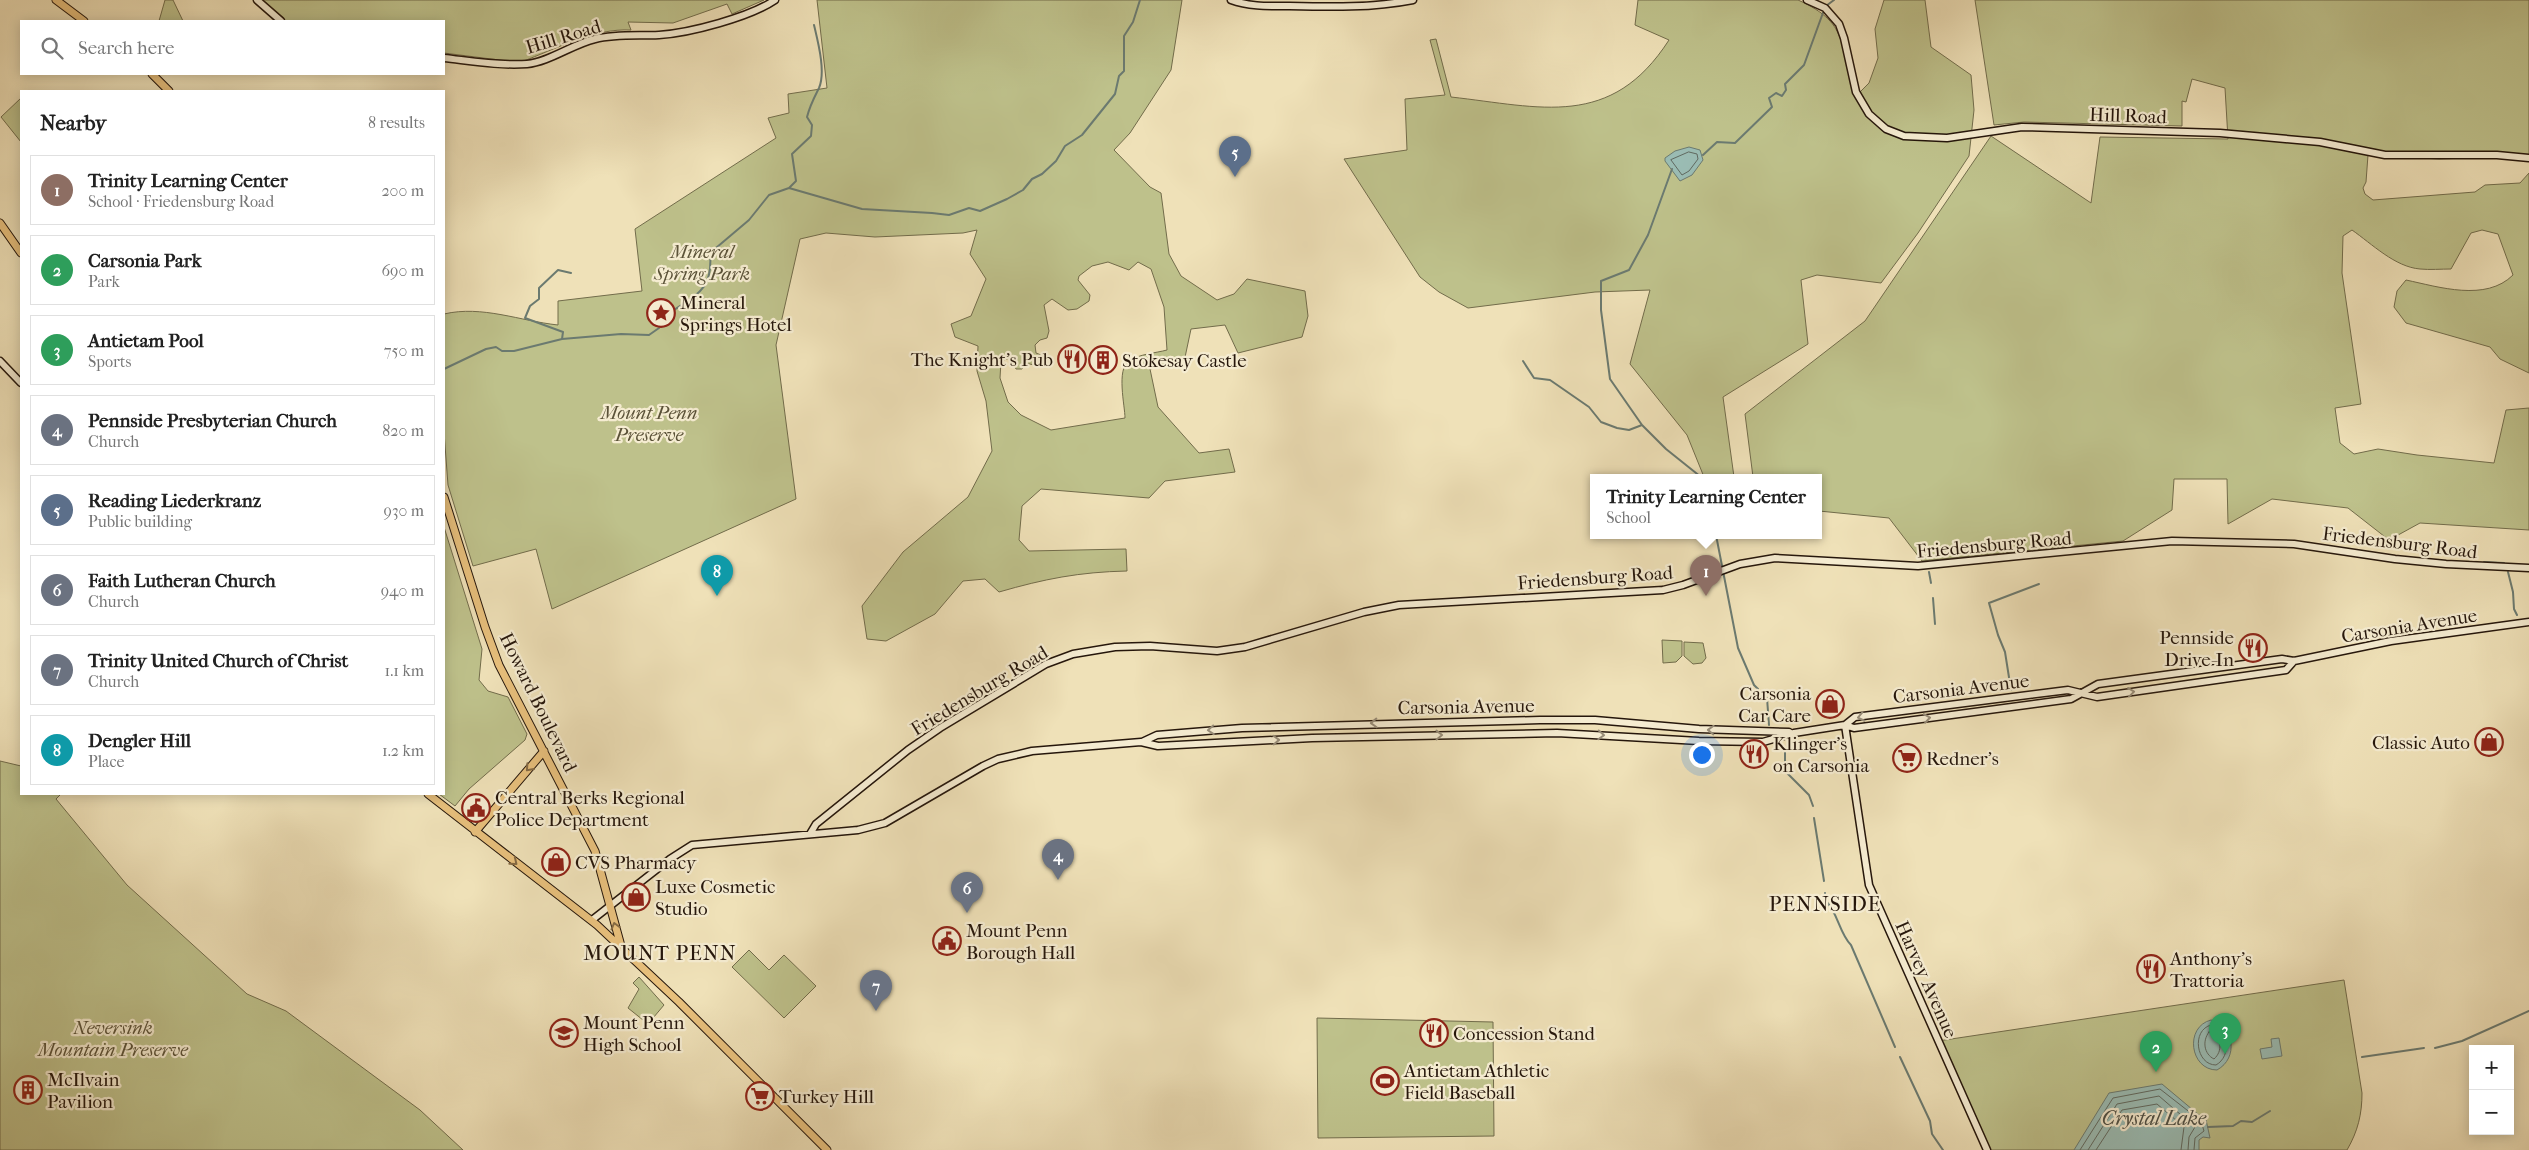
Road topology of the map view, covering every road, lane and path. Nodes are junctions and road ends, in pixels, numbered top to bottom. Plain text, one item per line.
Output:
1 (56, 0) edge
2 (257, 0) edge
3 (775, 0) edge
4 (1231, 0) edge
5 (1413, 0) edge
6 (1807, 0) edge
7 (83, 20) edge
8 (280, 20) edge
9 (445, 58) edge
10 (153, 75) edge
11 (168, 90) edge
12 (2529, 158) edge
13 (0, 223) edge
14 (20, 252) edge
15 (0, 361) edge
16 (20, 382) edge
17 (445, 500) edge
18 (2529, 568) edge
19 (2529, 622) edge
20 (2294, 661) junction
21 (2083, 693) junction
22 (1845, 725) junction
23 (1794, 733) junction
24 (1141, 742) junction
25 (544, 751) junction
26 (429, 795) edge
27 (475, 832) junction
28 (810, 834) junction
29 (610, 906) junction
30 (592, 920) junction
31 (621, 946) junction
32 (827, 1150) edge
33 (1988, 1150) edge

1 - 7 main road
2 - 8 street
3 - 9 street, Hill Road
4 - 5 street
6 - 12 street, Hill Road
10 - 11 main road
13 - 14 main road
15 - 16 street
17 - 25 main road, Howard Boulevard
18 - 28 street, Friedensburg Road
19 - 20 street, Carsonia Avenue
20 - 21 street, Carsonia Avenue
21 -> 20 street, Carsonia Avenue
22 -> 21 street, Carsonia Avenue
21 -> 22 street, Carsonia Avenue
22 - 23 street, Carsonia Avenue
22 - 33 street, Harvey Avenue
24 -> 23 street, Carsonia Avenue
23 -> 24 street, Carsonia Avenue
24 - 28 street, Carsonia Avenue
25 -> 27 main road
25 - 29 main road, Howard Boulevard
26 - 27 main road
27 -> 30 main road
28 - 29 street, Carsonia Avenue
29 - 30 street, Carsonia Avenue
31 -> 29 main road, Howard Boulevard
30 - 31 main road
31 - 32 main road

